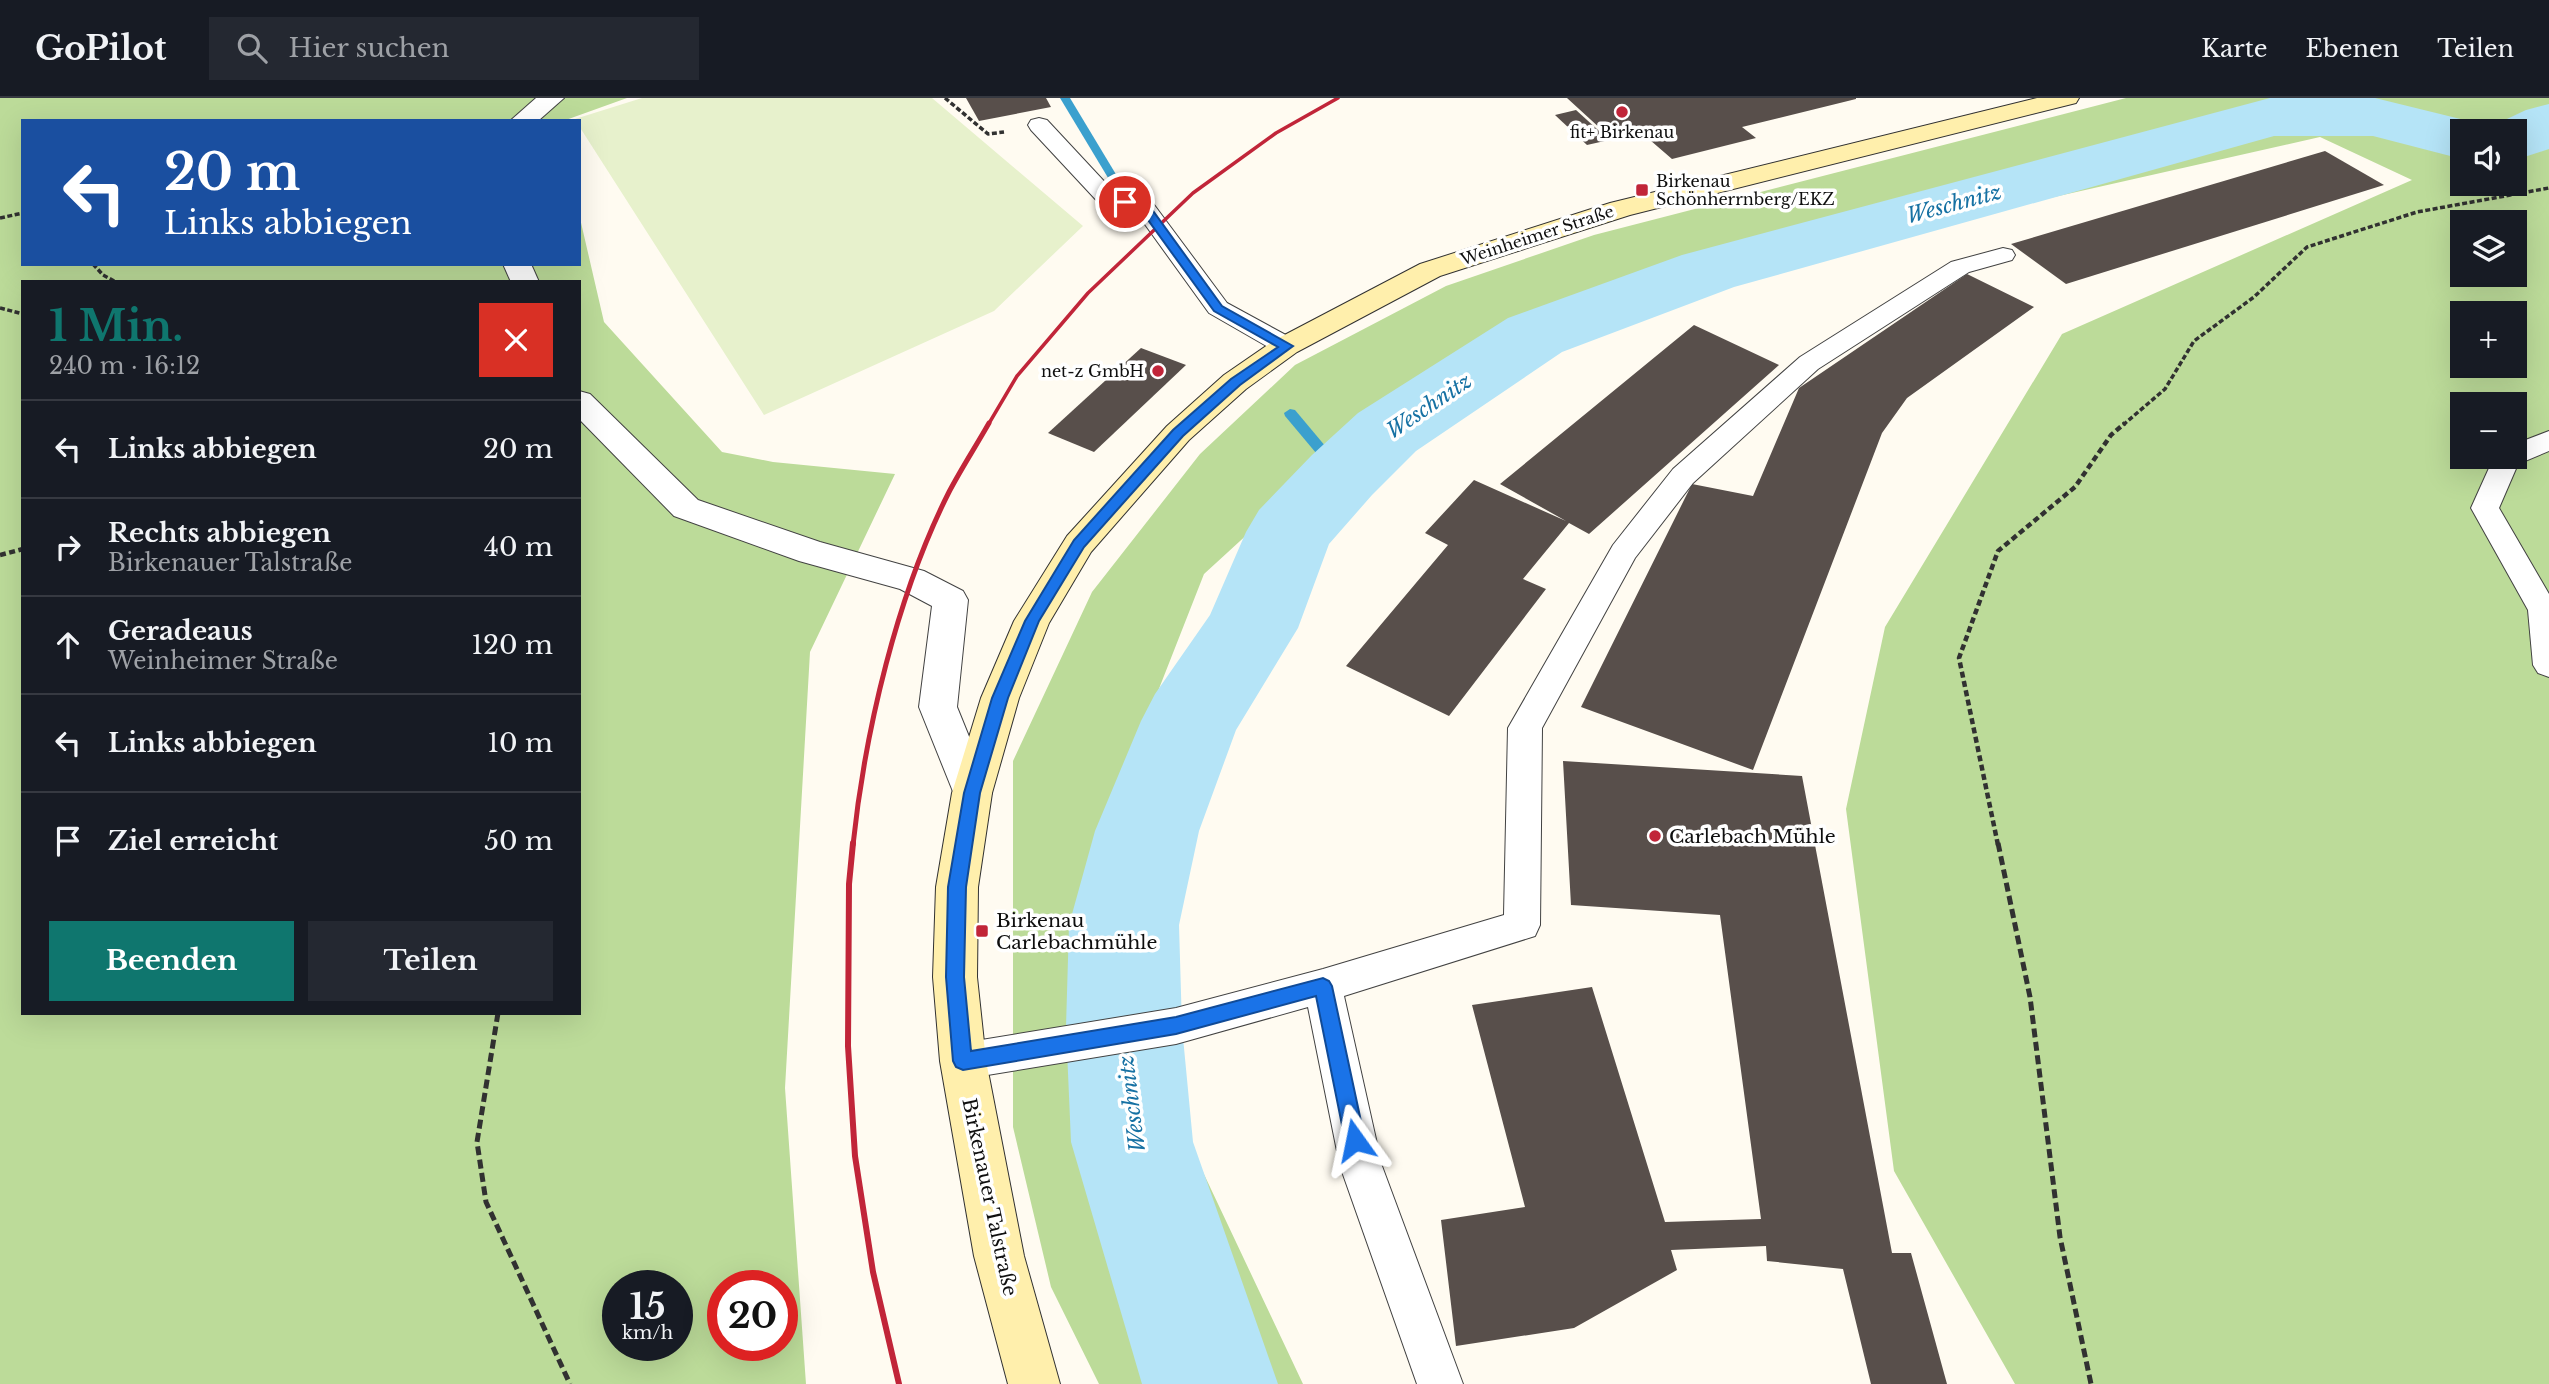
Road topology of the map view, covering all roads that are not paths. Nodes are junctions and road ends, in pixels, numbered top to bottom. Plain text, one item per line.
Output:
1 (552, 98) edge
2 (2067, 98) edge
3 (525, 119) edge
4 (1039, 125) road end
5 (2003, 255) dead end
6 (1286, 346) junction
7 (1235, 382) joint
8 (581, 403) edge
9 (2549, 440) edge
10 (2527, 450) edge
11 (2502, 469) edge
12 (2549, 665) edge
13 (972, 793) junction
14 (1323, 986) junction
15 (963, 1061) junction
16 (1034, 1384) edge
17 (1440, 1384) edge

1 - 3 street
2 - 6 main road, Weinheimer Straße
4 - 6 lane
5 - 14 lane
6 - 7 main road, Weinheimer Straße
7 - 13 main road, Birkenauer Talstraße
8 - 13 street
9 - 10 lane
11 - 12 lane
13 - 15 main road, Birkenauer Talstraße
14 - 15 lane
14 - 17 lane
15 - 16 main road, Birkenauer Talstraße

